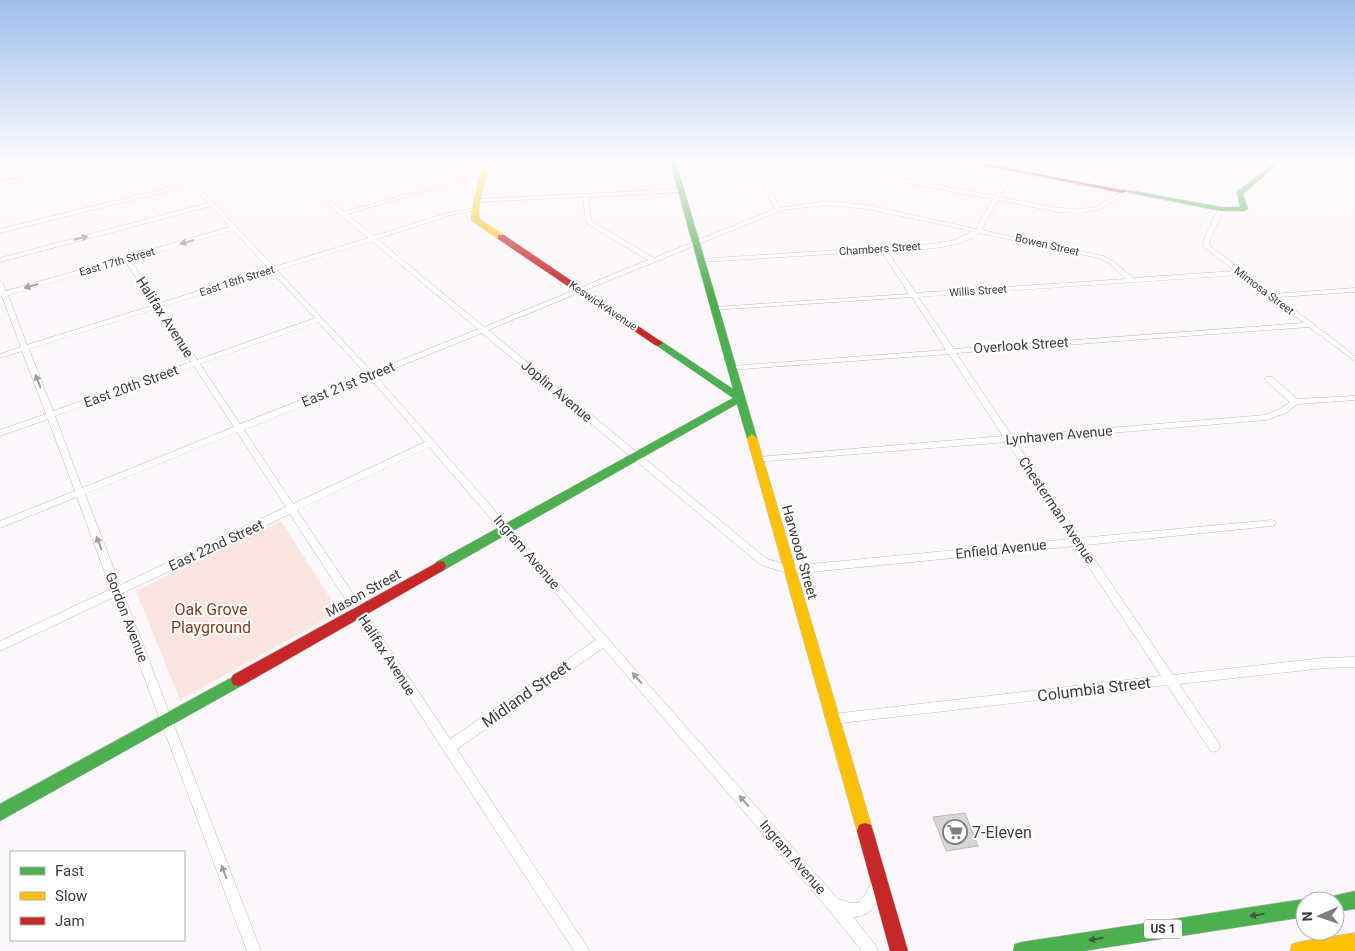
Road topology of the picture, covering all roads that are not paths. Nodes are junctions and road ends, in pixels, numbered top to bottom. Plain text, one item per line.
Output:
1 (100, 206) edge
2 (202, 206) edge
3 (213, 206) edge
4 (335, 206) edge
5 (369, 206) edge
6 (472, 206) edge
7 (476, 206) edge
8 (587, 206) edge
9 (686, 206) edge
10 (776, 206) edge
11 (803, 206) edge
12 (862, 206) edge
13 (991, 206) edge
14 (1039, 206) edge
15 (1101, 206) edge
16 (1207, 206) edge
17 (1243, 206) edge
18 (1221, 209) junction
19 (778, 210) junction
20 (1064, 211) joint
21 (343, 214) junction
22 (234, 228) junction
23 (978, 230) junction
24 (0, 231) edge
25 (373, 238) junction
26 (696, 243) junction
27 (883, 249) junction
28 (127, 259) junction
29 (0, 260) edge
30 (652, 260) junction
31 (700, 260) junction
32 (273, 270) junction
33 (1240, 273) junction
34 (1131, 280) junction
35 (0, 282) edge
36 (579, 290) junction
37 (1355, 290) edge
38 (1347, 291) junction
39 (2, 294) edge
40 (913, 295) junction
41 (1271, 296) junction
42 (1355, 296) edge
43 (158, 306) junction
44 (715, 309) junction
45 (319, 319) junction
46 (1310, 325) junction
47 (483, 329) junction
48 (25, 348) junction
49 (951, 350) junction
50 (0, 356) edge
51 (1355, 359) edge
52 (196, 364) junction
53 (732, 368) junction
54 (371, 375) junction
55 (1269, 379) dead end
56 (740, 398) junction
57 (1355, 398) edge
58 (1295, 402) junction
59 (51, 415) junction
60 (238, 428) junction
61 (0, 433) edge
62 (1010, 440) junction
63 (431, 443) junction
64 (636, 457) junction
65 (758, 460) junction
66 (80, 492) junction
67 (291, 509) junction
68 (1272, 523) dead end
69 (0, 525) edge
70 (506, 530) junction
71 (1077, 541) junction
72 (790, 570) junction
73 (118, 591) junction
74 (359, 612) junction
75 (604, 641) junction
76 (0, 646) edge
77 (1355, 662) edge
78 (1170, 681) junction
79 (166, 720) junction
80 (833, 720) junction
81 (1214, 746) dead end
82 (448, 748) junction
83 (0, 812) edge
84 (879, 881) junction
85 (833, 904) junction
86 (1295, 910) edge
87 (1355, 942) edge
88 (254, 951) edge
89 (583, 951) edge
90 (871, 951) edge
91 (899, 951) edge
92 (1022, 951) edge
93 (1299, 951) edge

1 - 24 street
29 -> 2 street
3 - 22 street, Ingram Avenue
4 - 21 street, Joplin Avenue
5 - 21 street
6 - 25 street, East 18th Street
7 - 36 street, Keswick Avenue
8 - 30 street
9 - 26 street, Harwood Street
10 - 19 street
11 - 19 street, Bowen Street
12 - 23 street, Bowen Street
13 - 23 street
14 - 20 street
15 - 20 street
16 - 18 street
17 - 18 street
18 - 33 street, Mimosa Street
19 - 26 street, Bowen Street
21 - 25 street, Joplin Avenue
22 -> 28 street, East 17th Street
22 - 32 street, Ingram Avenue
23 - 27 street, Chambers Street
23 - 34 street, Bowen Street
25 - 32 street, East 18th Street
25 - 47 street, Joplin Avenue
26 - 30 street, East 21st Street
26 - 31 street, Harwood Street
27 - 31 street, Chambers Street
27 - 40 street, Chesterman Avenue
28 -> 39 street, East 17th Street
28 - 43 street, Halifax Avenue
30 - 36 street, East 21st Street
31 - 44 street, Harwood Street
32 - 43 street, East 18th Street
32 - 45 street, Ingram Avenue
33 - 34 street, Willis Street
33 - 41 street, Mimosa Street
34 - 40 street, Willis Street
35 - 39 street, Gordon Avenue
36 - 47 street, East 21st Street
36 - 56 street, Keswick Avenue
37 - 38 street
38 - 41 street
38 - 42 street
39 - 48 street, Gordon Avenue
40 - 44 street, Willis Street
40 - 49 street, Chesterman Avenue
41 - 46 street, Mimosa Street
43 - 48 street, East 18th Street
43 - 52 street, Halifax Avenue
44 - 53 street, Harwood Street
45 - 52 street, East 20th Street
45 - 54 street, Ingram Avenue
46 - 49 street, Overlook Street
46 - 51 street, Mimosa Street
47 - 54 street, East 21st Street
47 - 64 street, Joplin Avenue
48 - 50 street, East 18th Street
59 -> 48 street, Gordon Avenue
49 - 53 street, Overlook Street
49 - 62 street, Chesterman Avenue
52 - 59 street, East 20th Street
52 - 60 street, Halifax Avenue
53 - 56 street, Harwood Street
54 - 60 street, East 21st Street
54 - 63 street, Ingram Avenue
55 - 58 street
56 - 64 street, Mason Street
56 - 65 street, Harwood Street
57 - 58 street, Lynhaven Avenue
58 - 62 street, Lynhaven Avenue
59 - 61 street, East 20th Street
59 - 66 street, Gordon Avenue
60 - 66 street, East 21st Street
60 - 67 street, Halifax Avenue
62 - 65 street, Lynhaven Avenue
62 - 71 street, Chesterman Avenue
63 - 67 street, East 22nd Street
63 - 70 street, Ingram Avenue
64 - 70 street, Mason Street
64 - 72 street, Joplin Avenue
65 - 72 street, Harwood Street
66 - 69 street, East 21st Street
73 -> 66 street, Gordon Avenue
67 - 73 street, East 22nd Street
67 - 74 street, Halifax Avenue
68 - 71 street, Enfield Avenue
70 - 74 street, Mason Street
70 - 75 street, Ingram Avenue
71 - 72 street, Enfield Avenue
71 - 78 street, Chesterman Avenue
72 - 80 street, Harwood Street
73 - 76 street, East 22nd Street
73 - 79 street, Gordon Avenue
74 - 79 street, Mason Street
74 - 82 street, Halifax Avenue
75 - 82 street, Midland Street
85 -> 75 street, Ingram Avenue
77 - 78 street, Columbia Street
78 - 80 street, Columbia Street
78 - 81 street, Chesterman Avenue
79 - 83 street, Mason Street
88 -> 79 street, Gordon Avenue
80 - 84 street, Harwood Street
82 - 89 street, Halifax Avenue
84 - 85 street
84 - 91 street, Harwood Street
85 - 90 street, Ingram Avenue
86 -> 92 street, US 1
87 - 93 street

